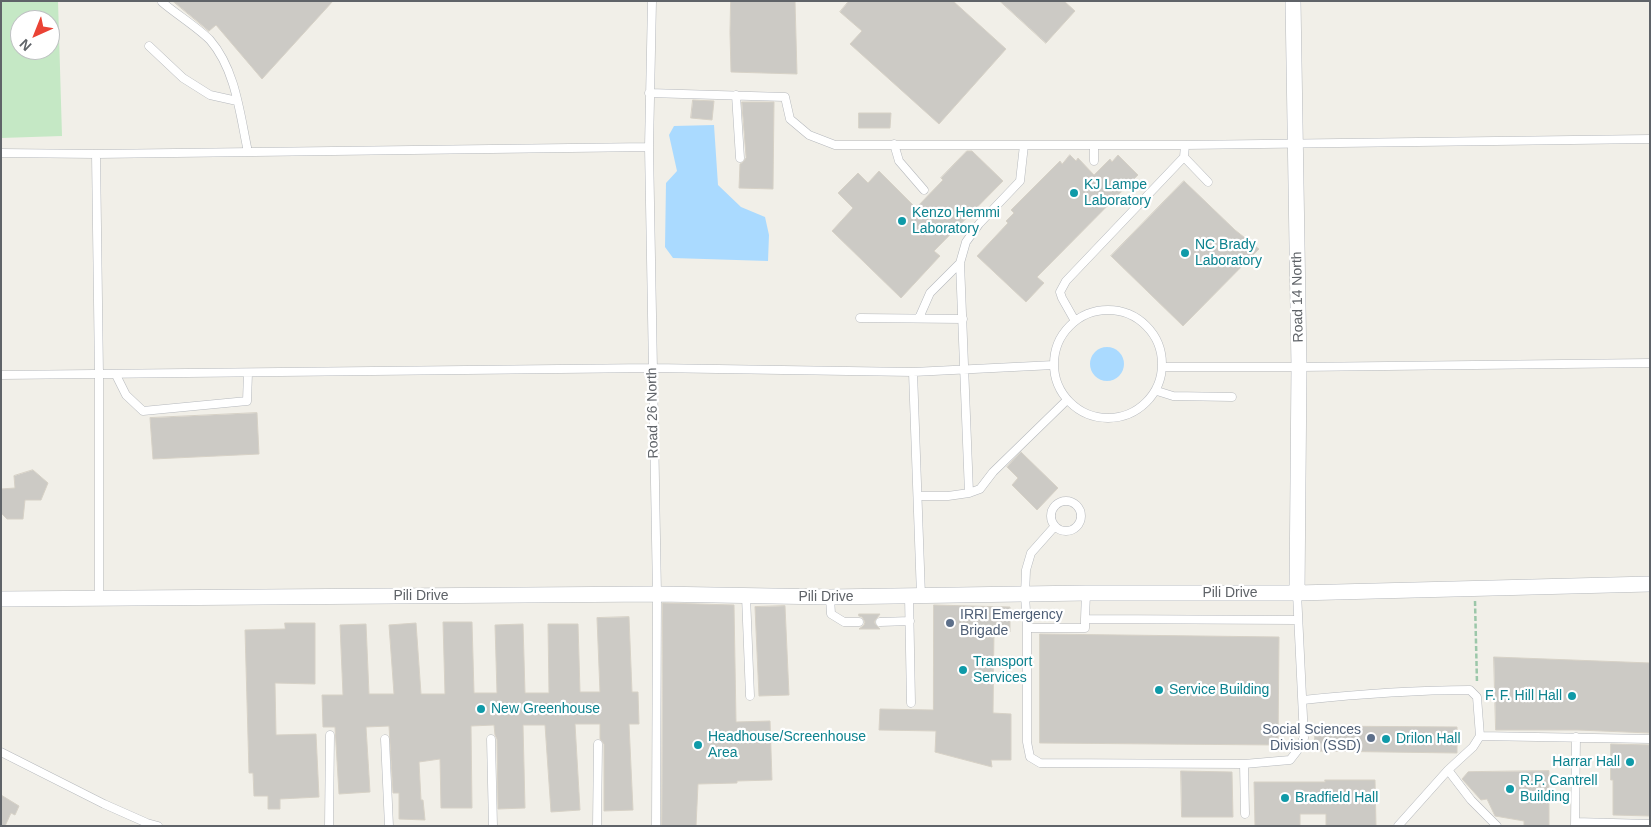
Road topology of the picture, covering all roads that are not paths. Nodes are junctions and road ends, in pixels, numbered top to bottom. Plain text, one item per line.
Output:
1 (652, 1) edge
2 (1293, 1) edge
3 (162, 2) edge
4 (149, 46) dead end
5 (649, 93) junction
6 (736, 96) junction
7 (237, 101) junction
8 (1650, 139) edge
9 (1294, 143) junction
10 (894, 144) junction
11 (1024, 145) junction
12 (1094, 145) junction
13 (1185, 145) junction
14 (649, 147) junction
15 (248, 152) junction
16 (1, 153) edge
17 (96, 154) junction
18 (1184, 156) junction
19 (740, 158) dead end
20 (1094, 161) dead end
21 (1208, 182) dead end
22 (924, 190) dead end
23 (960, 262) junction
24 (860, 318) dead end
25 (919, 318) junction
26 (963, 319) junction
27 (1075, 321) junction
28 (1650, 362) edge
29 (1054, 365) junction
30 (1163, 367) junction
31 (1299, 367) junction
32 (652, 368) junction
33 (963, 369) junction
34 (914, 372) junction
35 (248, 373) junction
36 (1, 375) edge
37 (99, 375) junction
38 (116, 375) junction
39 (1156, 391) junction
40 (1232, 396) dead end
41 (1068, 400) junction
42 (969, 493) junction
43 (918, 496) junction
44 (1055, 526) dead end
45 (1650, 584) edge
46 (1086, 593) junction
47 (1297, 593) junction
48 (657, 594) junction
49 (1025, 595) junction
50 (746, 596) junction
51 (915, 596) junction
52 (98, 597) junction
53 (830, 597) junction
54 (1, 599) edge
55 (1085, 619) junction
56 (1298, 620) junction
57 (910, 621) junction
58 (859, 622) dead end
59 (880, 622) dead end
60 (1027, 628) junction
61 (750, 696) dead end
62 (1303, 700) junction
63 (911, 703) dead end
64 (330, 736) dead end
65 (1480, 736) junction
66 (1576, 737) junction
67 (385, 739) dead end
68 (491, 739) dead end
69 (1650, 739) edge
70 (598, 744) dead end
71 (1, 752) edge
72 (1244, 764) junction
73 (1448, 770) junction
74 (1246, 814) dead end
75 (1575, 824) edge
76 (1628, 824) edge
77 (1650, 824) edge
78 (158, 826) edge
79 (329, 826) edge
80 (389, 826) edge
81 (493, 826) edge
82 (597, 826) edge
83 (656, 826) edge
84 (1398, 826) edge
85 (1497, 826) edge

1 - 5 lane, Road 26 North
2 - 9 street, Road 14 North
3 - 7 lane
4 - 7 lane
5 - 6 lane
5 - 14 lane, Road 26 North
6 - 10 lane
6 - 19 lane
7 - 15 lane
8 - 9 lane
9 - 13 lane
9 - 31 street, Road 14 North
10 - 11 lane
10 - 22 lane
11 - 12 lane
11 - 23 lane
12 - 13 lane
12 - 20 lane
13 - 18 lane
14 - 15 lane
14 - 32 lane, Road 26 North
15 - 17 lane
16 - 17 lane
17 - 37 lane
18 - 21 lane
18 - 27 lane
23 - 25 lane
23 - 26 lane
24 - 25 lane
25 - 26 lane
26 - 33 lane
27 - 29 lane
27 - 30 lane
28 - 31 lane
29 - 33 lane
29 - 41 lane
30 - 31 lane
30 - 39 lane
31 - 47 street, Road 14 North
32 - 34 lane
32 - 35 lane
32 - 48 lane, Road 26 North
33 - 34 lane
33 - 42 lane
34 - 43 lane
35 - 38 lane
35 - 38 lane
36 - 37 lane
37 - 38 lane
37 - 52 lane
39 - 40 lane
39 - 41 lane
41 - 42 lane
42 - 43 lane
43 - 51 lane
44 - 49 lane
45 - 47 street, Pili Drive
46 - 47 street, Pili Drive
46 - 49 street, Pili Drive
46 - 55 lane
47 - 56 lane
48 - 50 street, Pili Drive
48 - 52 street, Pili Drive
48 - 83 lane, Road 26 North
49 - 51 street, Pili Drive
49 - 60 lane
50 - 53 street, Pili Drive
50 - 61 lane
51 - 53 street, Pili Drive
51 - 57 lane
52 - 54 street, Pili Drive
53 - 58 lane
55 - 56 lane
55 - 60 lane
56 - 62 lane
57 - 59 lane
57 - 63 lane
60 - 72 lane
62 - 65 lane
62 - 72 lane
64 - 79 lane
65 - 66 lane
65 - 73 lane
66 - 69 lane
66 - 75 lane
67 - 80 lane
68 - 81 lane
70 - 82 lane
71 - 78 lane
72 - 74 lane
73 - 84 lane
73 - 85 lane
75 - 76 lane
76 - 77 lane

